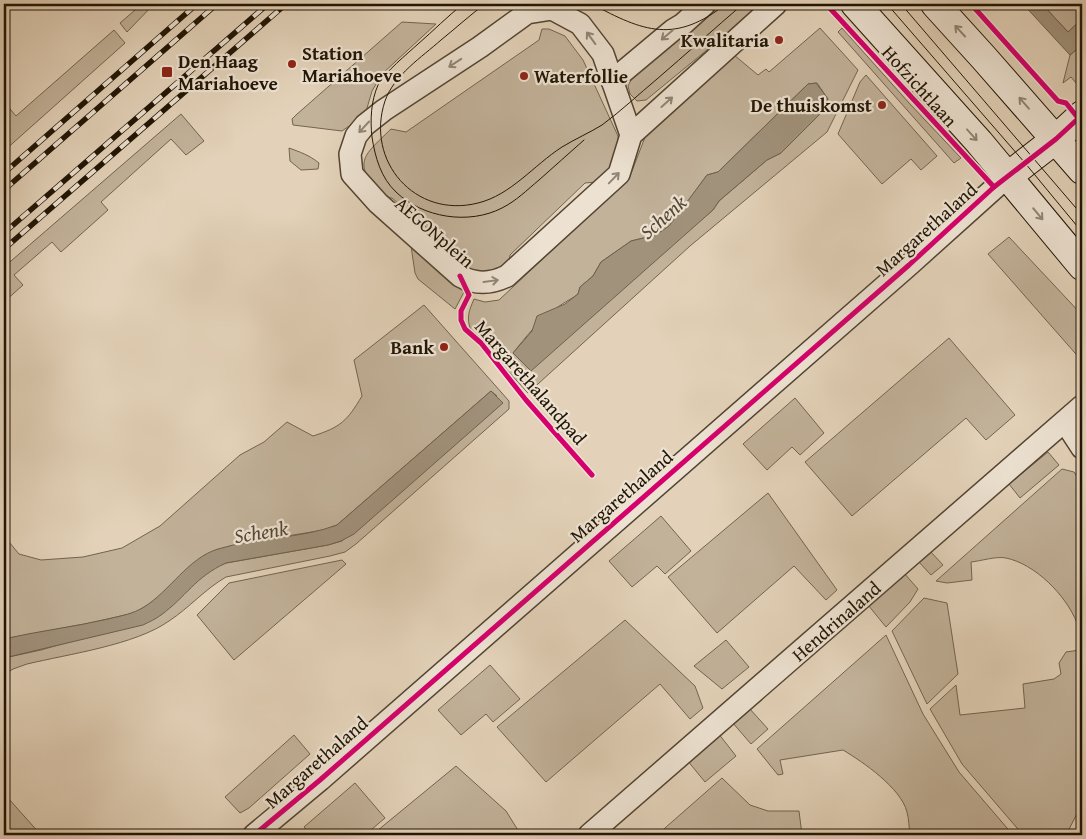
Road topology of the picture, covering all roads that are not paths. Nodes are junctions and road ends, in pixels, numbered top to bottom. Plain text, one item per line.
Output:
1 (704, 4) edge
2 (776, 4) edge
3 (856, 4) edge
4 (935, 4) edge
5 (612, 81) junction
6 (1082, 116) edge
7 (631, 134) junction
8 (1056, 140) junction
9 (1082, 170) edge
10 (1007, 177) junction
11 (1082, 266) edge
12 (1082, 406) edge
13 (1065, 422) junction
14 (1082, 448) edge
15 (254, 835) edge
16 (590, 835) edge

1 -> 5 street
7 -> 2 street
3 -> 10 main road, Hofzichtlaan
8 -> 4 main road
5 - 7 street, AEGONplein
5 -> 7 street, AEGONplein
6 - 8 main road
8 - 9 main road
8 - 10 main road
10 -> 11 main road, Hofzichtlaan
10 - 15 street, Margarethaland
12 - 13 street, Hendrinaland
13 - 14 street
13 - 16 street, Hendrinaland

